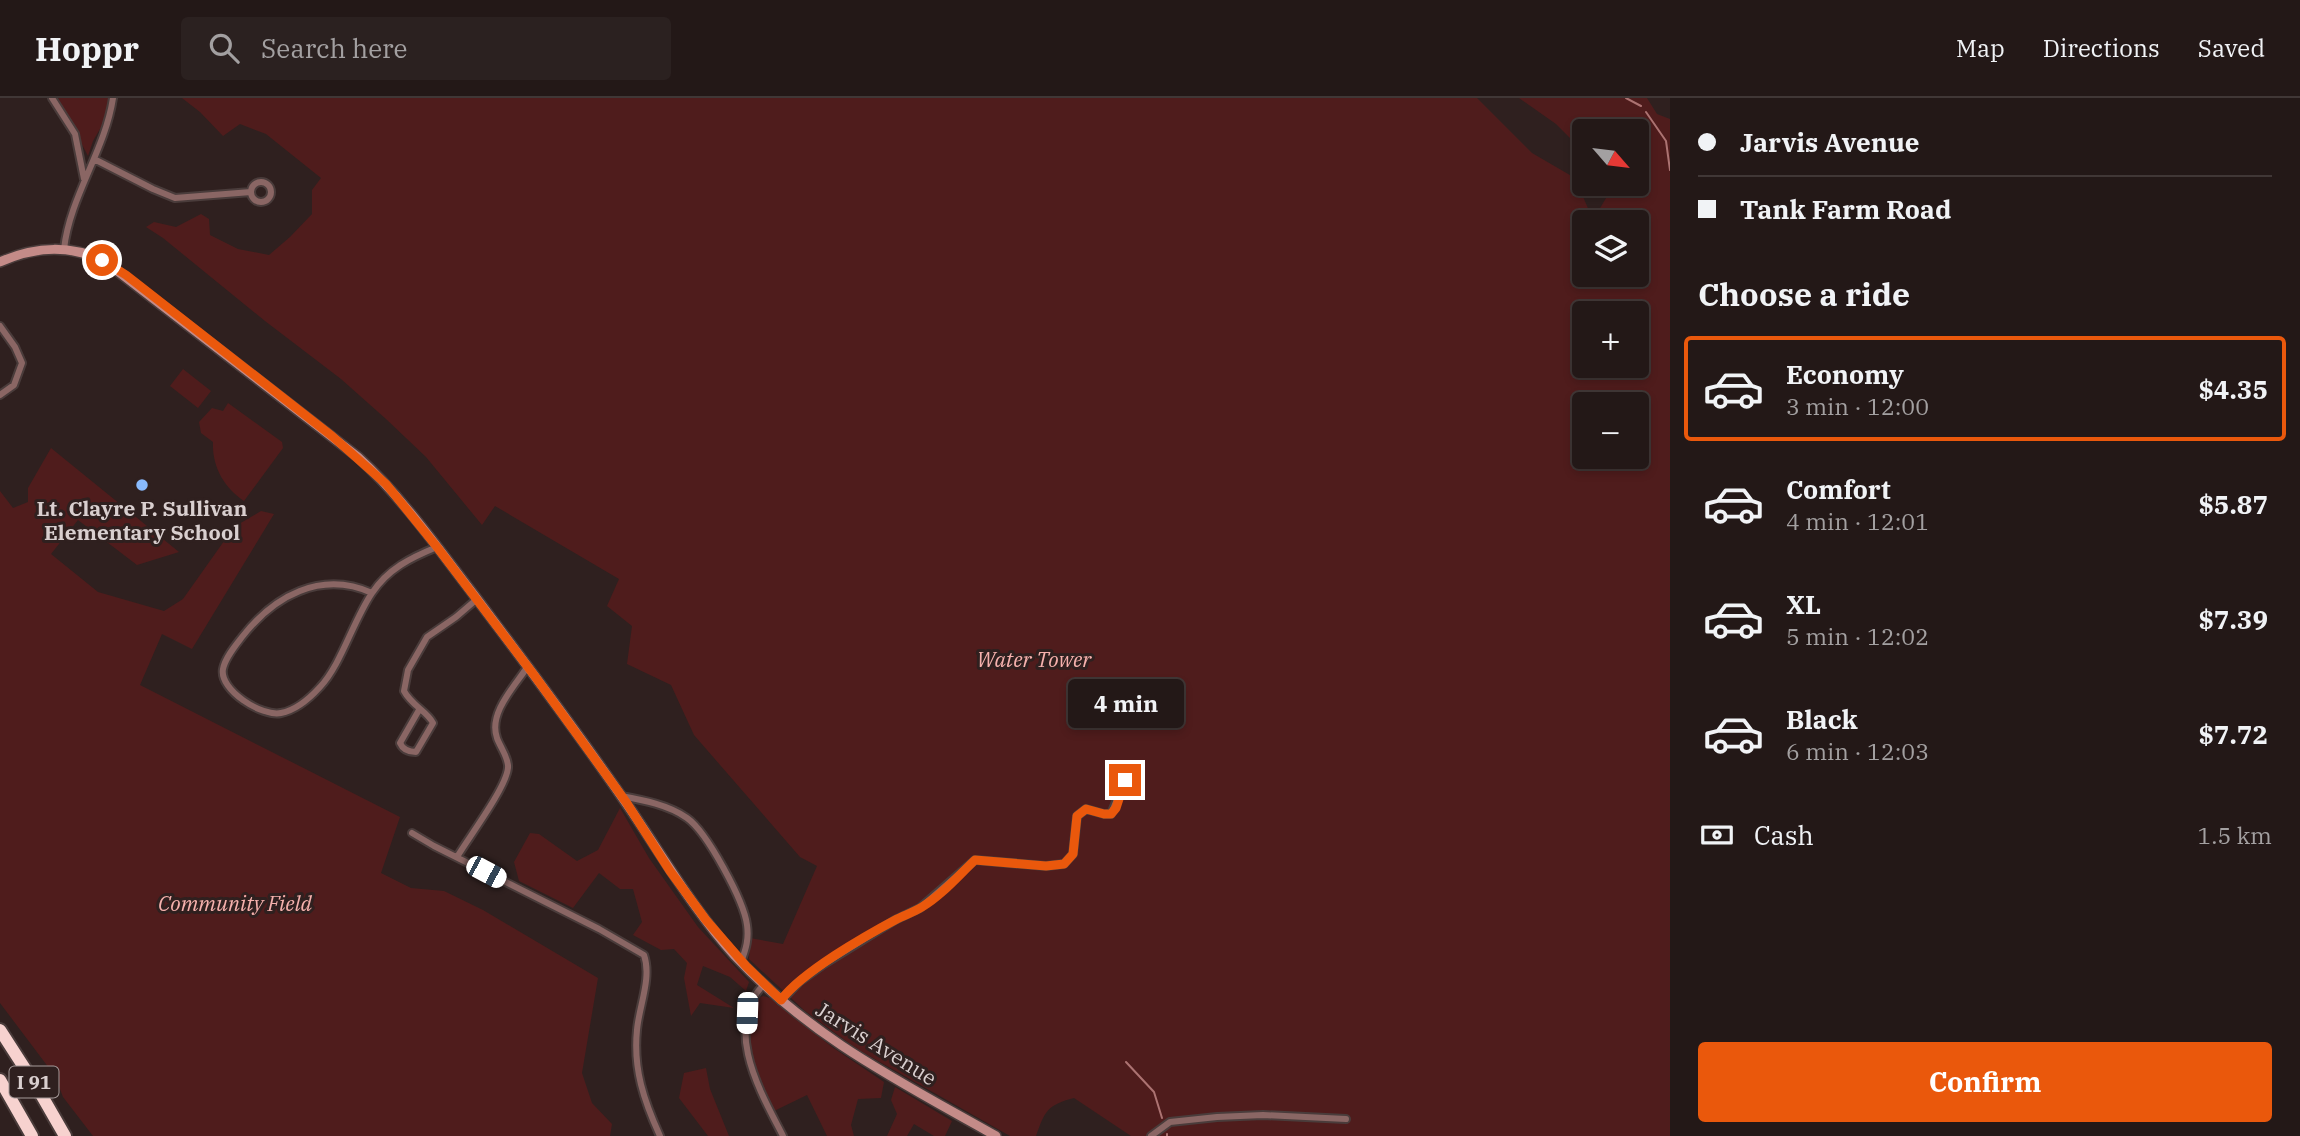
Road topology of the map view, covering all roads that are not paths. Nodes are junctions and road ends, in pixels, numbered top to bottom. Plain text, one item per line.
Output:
1 (52, 98) edge
2 (113, 98) edge
3 (94, 159) junction
4 (84, 184) junction
5 (251, 192) dead end
6 (64, 249) junction
7 (0, 262) edge
8 (0, 327) edge
9 (0, 395) edge
10 (437, 547) junction
11 (372, 593) junction
12 (477, 599) junction
13 (528, 666) junction
14 (419, 710) junction
15 (1125, 772) dead end
16 (621, 796) junction
17 (412, 832) dead end
18 (457, 857) junction
19 (741, 962) junction
20 (764, 984) junction
21 (781, 1000) junction
22 (0, 1030) edge
23 (0, 1080) edge
24 (1346, 1119) dead end
25 (30, 1136) edge
26 (65, 1136) edge
27 (660, 1136) edge
28 (783, 1136) edge
29 (996, 1136) edge
30 (1151, 1136) edge

1 - 4 street
2 - 3 street
3 - 4 street
3 - 5 street
4 - 6 street
6 - 7 street
6 - 10 street, Jarvis Avenue
8 - 9 street
10 - 11 street
10 - 12 street, Jarvis Avenue
11 - 11 street
12 - 13 street, Jarvis Avenue
12 - 14 street
13 - 16 street, Jarvis Avenue
13 - 18 street
14 - 14 street
15 - 21 street
16 - 19 street, Jarvis Avenue
16 - 19 street
17 - 18 street
18 - 27 street
19 - 20 street, Jarvis Avenue
20 - 21 street, Jarvis Avenue
20 - 28 street
21 - 29 street, Jarvis Avenue
22 - 26 highway, I 91
23 - 25 highway, I 91
24 - 30 street

